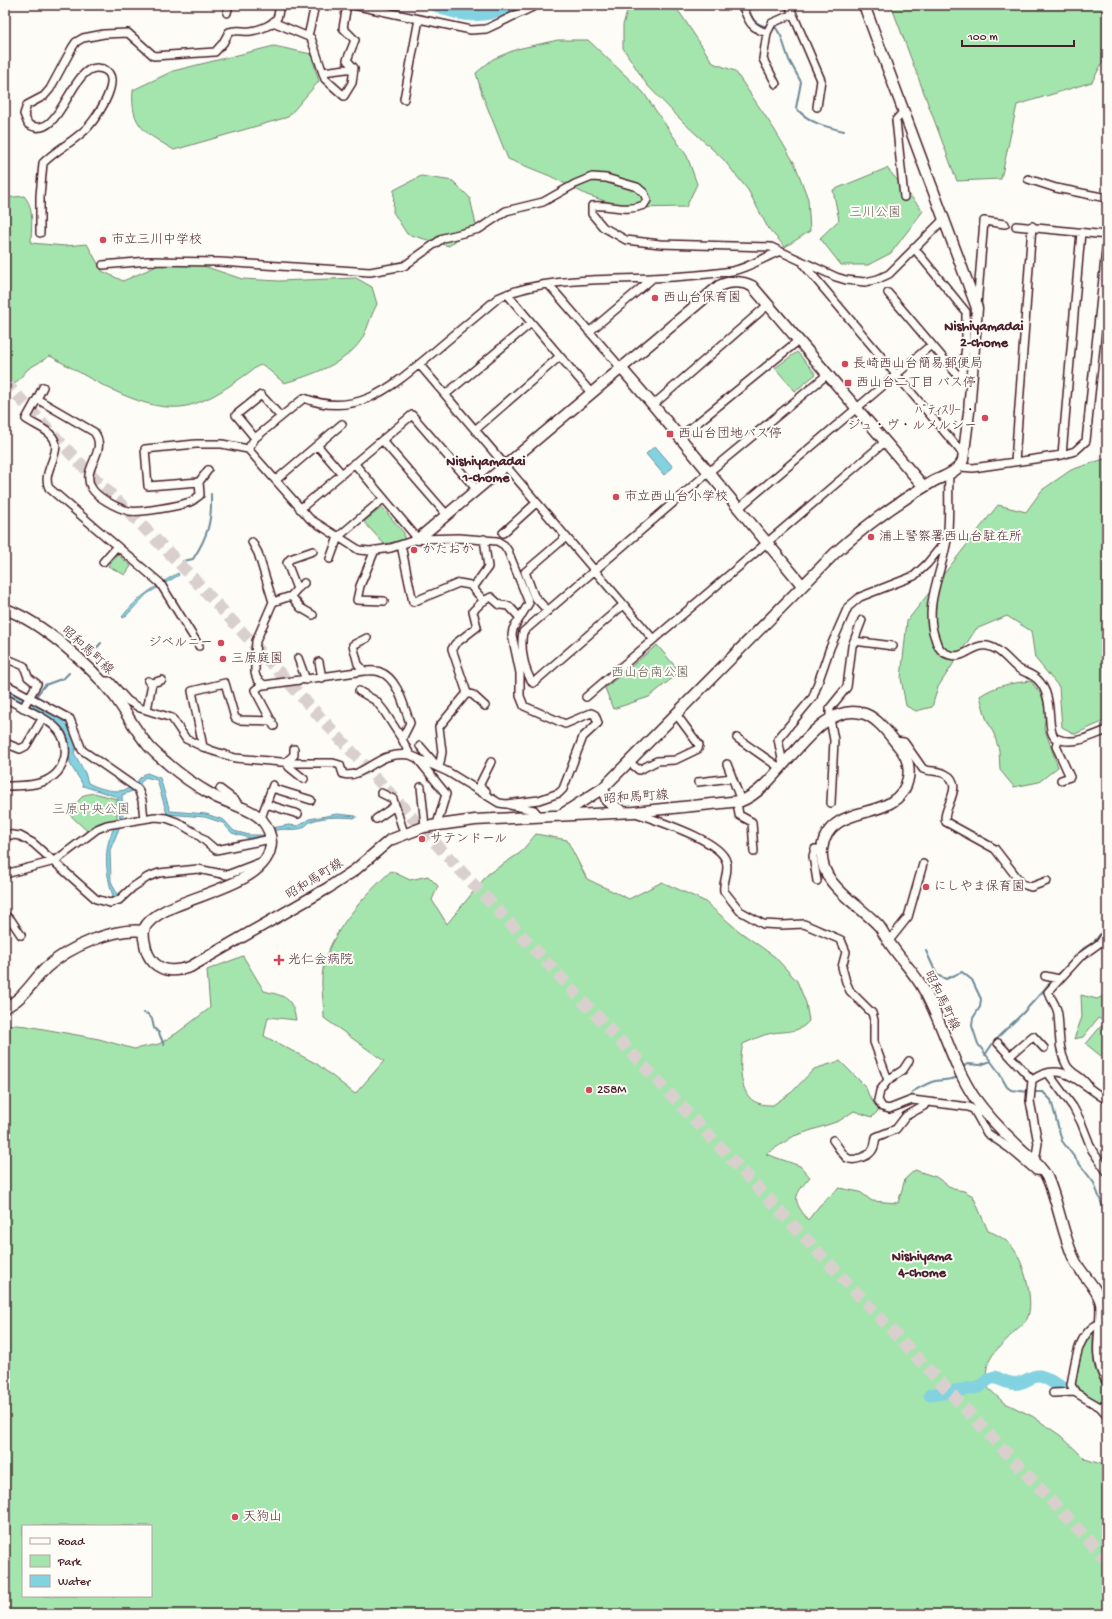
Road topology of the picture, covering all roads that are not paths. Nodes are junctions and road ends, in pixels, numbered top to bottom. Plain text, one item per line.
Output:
1 (229, 5) edge
2 (279, 5) edge
3 (315, 5) edge
4 (347, 5) edge
5 (354, 5) edge
6 (537, 5) edge
7 (742, 5) edge
8 (789, 5) edge
9 (864, 5) edge
10 (227, 13) dead end
11 (793, 14) junction
12 (419, 19) junction
13 (274, 22) junction
14 (769, 28) junction
15 (309, 32) dead end
16 (354, 68) junction
17 (323, 72) junction
18 (776, 84) dead end
19 (404, 99) dead end
20 (817, 107) dead end
21 (903, 112) junction
22 (1028, 179) dead end
23 (904, 197) dead end
24 (1107, 198) edge
25 (944, 219) junction
26 (1005, 224) dead end
27 (1016, 226) dead end
28 (1032, 226) junction
29 (1081, 232) junction
30 (40, 233) dead end
31 (1107, 235) edge
32 (1107, 240) edge
33 (914, 248) junction
34 (780, 251) junction
35 (1106, 256) edge
36 (802, 262) junction
37 (103, 265) dead end
38 (734, 270) junction
39 (653, 278) junction
40 (734, 282) junction
41 (549, 285) junction
42 (888, 293) dead end
43 (506, 294) junction
44 (769, 304) junction
45 (1103, 304) edge
46 (977, 308) junction
47 (531, 323) junction
48 (589, 332) junction
49 (799, 340) junction
50 (931, 345) junction
51 (559, 357) junction
52 (419, 364) junction
53 (620, 368) junction
54 (828, 374) junction
55 (896, 375) junction
56 (43, 387) dead end
57 (446, 394) junction
58 (592, 394) junction
59 (37, 399) junction
60 (653, 405) junction
61 (857, 408) junction
62 (280, 416) junction
63 (342, 424) dead end
64 (475, 430) junction
65 (680, 437) junction
66 (255, 438) junction
67 (382, 440) junction
68 (886, 442) junction
69 (317, 445) junction
70 (248, 449) junction
71 (964, 454) junction
72 (1062, 455) junction
73 (1015, 462) junction
74 (354, 464) junction
75 (505, 466) junction
76 (960, 467) junction
77 (208, 470) dead end
78 (710, 472) junction
79 (342, 474) junction
80 (949, 474) junction
81 (276, 480) junction
82 (199, 482) junction
83 (924, 487) junction
84 (476, 489) junction
85 (383, 499) junction
86 (536, 503) junction
87 (739, 508) junction
88 (300, 510) junction
89 (447, 514) junction
90 (503, 533) dead end
91 (338, 537) junction
92 (566, 537) junction
93 (418, 539) junction
94 (484, 539) junction
95 (947, 540) junction
96 (252, 542) dead end
97 (768, 543) junction
98 (401, 545) junction
99 (117, 546) junction
100 (375, 550) junction
101 (313, 551) dead end
102 (330, 559) dead end
103 (103, 562) dead end
104 (595, 571) junction
105 (304, 583) dead end
106 (802, 585) junction
107 (473, 588) junction
108 (296, 589) junction
109 (291, 596) junction
110 (384, 601) dead end
111 (484, 601) junction
112 (273, 602) junction
113 (623, 606) junction
114 (5, 609) edge
115 (548, 611) junction
116 (313, 615) dead end
117 (520, 618) junction
118 (862, 620) dead end
119 (367, 638) dead end
120 (653, 639) junction
121 (854, 641) junction
122 (199, 646) dead end
123 (893, 646) dead end
124 (5, 658) edge
125 (298, 658) dead end
126 (319, 662) dead end
127 (364, 671) junction
128 (322, 678) junction
129 (162, 680) dead end
130 (306, 680) junction
131 (102, 681) junction
132 (5, 684) edge
133 (263, 684) junction
134 (359, 692) dead end
135 (467, 693) junction
136 (586, 697) dead end
137 (5, 698) edge
138 (30, 699) junction
139 (485, 706) dead end
140 (23, 708) junction
141 (147, 710) junction
142 (676, 714) junction
143 (830, 718) junction
144 (42, 719) junction
145 (1107, 730) edge
146 (737, 738) dead end
147 (402, 739) junction
148 (1058, 739) junction
149 (894, 741) junction
150 (5, 743) edge
151 (420, 746) dead end
152 (203, 747) junction
153 (294, 749) dead end
154 (410, 755) junction
155 (417, 758) junction
156 (286, 762) junction
157 (491, 762) dead end
158 (628, 762) junction
159 (727, 764) dead end
160 (782, 766) junction
161 (438, 768) junction
162 (732, 778) junction
163 (304, 779) dead end
164 (1061, 780) dead end
165 (698, 782) dead end
166 (5, 786) edge
167 (421, 787) dead end
168 (603, 788) junction
169 (220, 790) dead end
170 (381, 793) dead end
171 (487, 797) junction
172 (311, 800) dead end
173 (739, 801) junction
174 (831, 803) dead end
175 (266, 804) junction
176 (506, 804) junction
177 (237, 806) junction
178 (395, 806) junction
179 (629, 812) junction
180 (298, 814) dead end
181 (561, 815) junction
182 (539, 816) junction
183 (261, 818) junction
184 (144, 819) junction
185 (376, 819) dead end
186 (437, 824) junction
187 (425, 826) junction
188 (404, 833) junction
189 (5, 834) edge
190 (270, 839) junction
191 (821, 850) junction
192 (754, 852) dead end
193 (265, 860) junction
194 (56, 861) junction
195 (922, 864) dead end
196 (5, 874) edge
197 (817, 881) dead end
198 (1047, 881) dead end
199 (5, 916) edge
200 (144, 931) junction
201 (1107, 931) edge
202 (21, 935) dead end
203 (888, 942) junction
204 (1048, 977) dead end
205 (1059, 979) junction
206 (5, 1007) edge
207 (998, 1042) dead end
208 (1044, 1048) dead end
209 (1010, 1056) junction
210 (909, 1061) dead end
211 (1048, 1073) junction
212 (888, 1080) junction
213 (1032, 1080) junction
214 (1088, 1086) junction
215 (1107, 1100) edge
216 (926, 1102) junction
217 (833, 1140) dead end
218 (1035, 1162) junction
219 (1044, 1172) junction
220 (1107, 1172) edge
221 (1100, 1324) junction
222 (1107, 1380) edge
223 (1075, 1392) junction
224 (1053, 1393) dead end
225 (1104, 1406) edge
226 (1107, 1415) edge

1 - 10 street
2 - 13 street
3 - 15 street
4 - 16 street
5 - 12 street
6 - 12 street
7 - 14 street
8 - 11 street
9 - 21 street
11 - 14 street
11 - 20 street
12 - 19 street
13 - 17 street
13 - 30 street
14 - 18 street
16 - 17 street
16 - 17 street
21 - 23 street
21 - 25 street
22 - 24 street
25 - 33 street
25 - 46 street
26 - 46 street
27 - 28 street
28 - 29 street
28 - 73 street
29 - 31 street
29 - 72 street
32 - 35 street
33 - 36 street
33 - 50 street
34 - 36 street
34 - 37 street
34 - 38 street
35 - 45 street
36 - 55 street
38 - 39 street
38 - 40 street
39 - 41 street
39 - 48 street
40 - 44 street
40 - 53 street
41 - 43 street
41 - 48 street
42 - 50 street
43 - 47 street
43 - 52 street
44 - 49 street
44 - 60 street
45 - 72 street
46 - 71 street
47 - 51 street
47 - 57 street
48 - 53 street
49 - 54 street
49 - 65 street
50 - 55 street
51 - 58 street
51 - 64 street
52 - 57 street
52 - 62 street
53 - 58 street
53 - 60 street
54 - 61 street
54 - 78 street
55 - 61 street
55 - 71 street
56 - 59 street
57 - 64 street
58 - 75 street
59 - 82 street
59 - 99 street
60 - 65 street
61 - 68 street
61 - 87 street
62 - 66 street
62 - 66 street
63 - 69 street
64 - 75 street
65 - 78 street
66 - 70 street
67 - 74 street
67 - 84 street
67 - 89 street
68 - 83 street
68 - 97 street
69 - 79 street
69 - 81 street
70 - 81 street
70 - 82 street
71 - 76 street
72 - 73 street
73 - 76 street
74 - 79 street
74 - 85 street
75 - 84 street
75 - 86 street
76 - 80 street
77 - 82 street
78 - 87 street
78 - 104 street
79 - 88 street
80 - 83 street
80 - 95 street
81 - 88 street
83 - 106 street
84 - 89 street
85 - 91 street
85 - 93 street
86 - 90 street
86 - 92 street
87 - 97 street
88 - 91 street
89 - 93 street
91 - 100 street
91 - 102 street
92 - 104 street
92 - 115 street
93 - 94 street
93 - 98 street
94 - 107 street
94 - 117 street
95 - 148 street
95 - 160 street
96 - 112 street
97 - 106 street
97 - 120 street
98 - 100 street
98 - 107 street
99 - 103 street
99 - 122 street
100 - 110 street
101 - 108 street
104 - 113 street
104 - 115 street
105 - 108 street
106 - 142 street
107 - 111 street
108 - 109 street
109 - 112 street
109 - 116 street
111 - 117 street
111 - 135 street
112 - 133 street
113 - 115 street
113 - 120 street
114 - 131 street, 昭和馬町線
117 - 176 street
118 - 121 street
119 - 127 street
120 - 136 street
121 - 123 street
121 - 143 street
124 - 138 street
125 - 130 street
126 - 128 street
127 - 128 street
127 - 147 street
128 - 130 street
129 - 141 street
130 - 133 street
131 - 141 street
131 - 177 street, 昭和馬町線
132 - 138 street
133 - 152 street
134 - 147 street
135 - 139 street
135 - 161 street
137 - 140 street
138 - 140 street
138 - 184 street
140 - 144 street
141 - 152 street
142 - 158 street
142 - 158 street
143 - 149 street
143 - 160 street
143 - 174 street
144 - 150 street
144 - 166 street
145 - 148 street
146 - 160 street
147 - 154 street
148 - 164 street
149 - 191 street
149 - 198 street
151 - 161 street
152 - 156 street
153 - 156 street
154 - 155 street
154 - 156 street
155 - 161 street
155 - 186 street
156 - 163 street
157 - 171 street
158 - 168 street
159 - 162 street
160 - 173 street
161 - 171 street
162 - 165 street
162 - 173 street
167 - 187 street
168 - 179 street
168 - 181 street
169 - 177 street
170 - 178 street
171 - 176 street
172 - 175 street
173 - 179 street, 昭和馬町線
173 - 192 street
175 - 180 street
175 - 183 street
176 - 182 street
177 - 183 street, 昭和馬町線
178 - 185 street
178 - 188 street
179 - 181 street, 昭和馬町線
179 - 212 street
181 - 182 street, 昭和馬町線
182 - 186 street, 昭和馬町線
183 - 190 street
184 - 190 street
184 - 194 street
186 - 187 street, 昭和馬町線
187 - 188 street, 昭和馬町線
188 - 200 street, 昭和馬町線
189 - 194 street
190 - 193 street
191 - 197 street
191 - 203 street, 昭和馬町線
193 - 194 street
193 - 200 street
194 - 196 street
195 - 203 street
199 - 202 street
200 - 206 street
201 - 205 street
203 - 218 street, 昭和馬町線
204 - 205 street
205 - 214 street
207 - 209 street
208 - 209 street
209 - 213 street
210 - 212 street
211 - 213 street
211 - 214 street
211 - 220 street
212 - 216 street
213 - 218 street
214 - 215 street
216 - 217 street
216 - 219 street
218 - 219 street, 昭和馬町線
219 - 221 street, 昭和馬町線
221 - 222 street, 昭和馬町線
221 - 223 street
223 - 224 street
223 - 225 street
225 - 226 street

